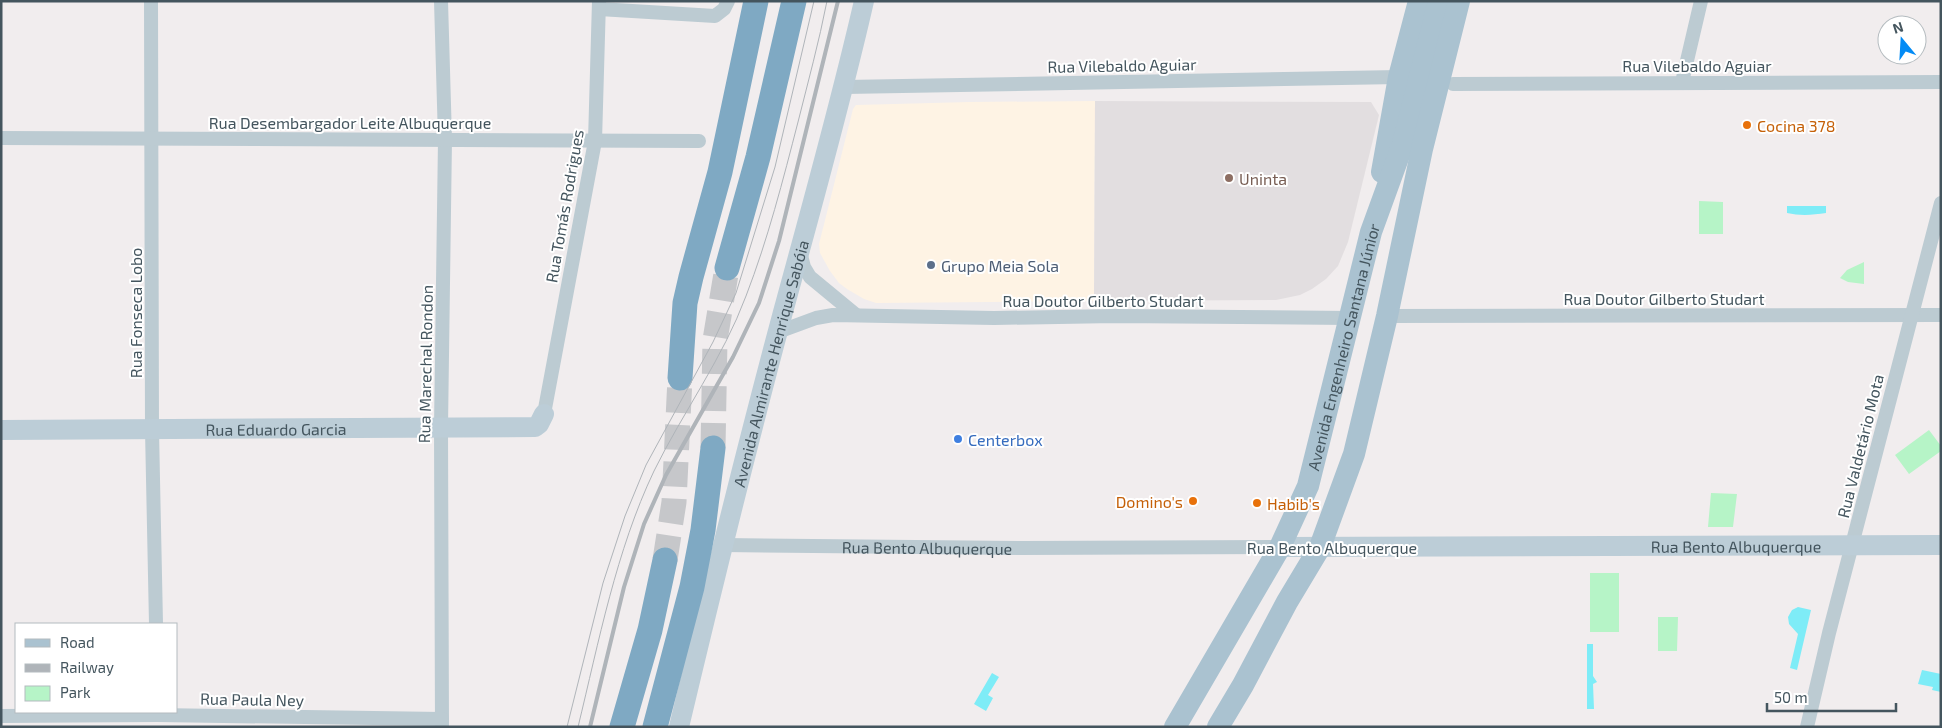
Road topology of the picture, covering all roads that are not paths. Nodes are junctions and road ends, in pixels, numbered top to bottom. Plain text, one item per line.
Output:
1 (151, 1) edge
2 (441, 1) edge
3 (728, 1) edge
4 (756, 1) edge
5 (794, 1) edge
6 (864, 1) edge
7 (1419, 1) edge
8 (1439, 1) edge
9 (1459, 1) edge
10 (1474, 1) edge
11 (1701, 1) edge
12 (599, 5) edge
13 (1399, 77) junction
14 (1682, 82) junction
15 (1941, 82) edge
16 (1453, 84) junction
17 (845, 87) junction
18 (1, 138) edge
19 (445, 139) junction
20 (152, 140) junction
21 (595, 141) junction
22 (699, 141) dead end
23 (1412, 147) junction
24 (1941, 203) edge
25 (1406, 221) junction
26 (1371, 232) junction
27 (800, 250) junction
28 (727, 268) tunnel mouth
29 (856, 315) junction
30 (1911, 315) junction
31 (1941, 315) edge
32 (1386, 316) junction
33 (1350, 318) junction
34 (778, 332) junction
35 (680, 378) tunnel mouth
36 (544, 414) joint
37 (441, 428) junction
38 (1, 430) edge
39 (152, 430) junction
40 (713, 448) tunnel mouth
41 (722, 545) junction
42 (1941, 545) edge
43 (1852, 546) junction
44 (1280, 547) junction
45 (1320, 547) junction
46 (665, 560) tunnel mouth
47 (156, 623) edge
48 (1243, 685) junction
49 (1, 716) edge
50 (157, 718) edge
51 (442, 723) edge
52 (622, 727) edge
53 (655, 727) edge
54 (679, 727) edge
55 (1175, 727) edge
56 (1218, 727) edge
57 (1237, 727) edge
58 (1807, 727) edge

1 - 20 street, Rua Fonseca Lobo
2 - 19 street, Rua Marechal Rondon
3 - 12 street
4 - 35 highway
5 - 28 highway
6 - 17 main road, Avenida Almirante Henrique Sabóia
7 - 13 main road
8 - 23 main road, Avenida Engenheiro Santana Júnior
9 - 23 main road, Avenida Engenheiro Santana Júnior
10 - 16 main road
11 - 14 street
12 - 21 street, Rua Tomás Rodrigues
13 - 17 street, Rua Vilebaldo Aguiar
13 - 26 main road
14 - 15 street, Rua Vilebaldo Aguiar
14 - 16 street, Rua Vilebaldo Aguiar
16 - 25 main road
17 - 27 main road, Avenida Almirante Henrique Sabóia
18 - 20 street, Rua Desembargador Leite Albuquerque
19 - 20 street, Rua Desembargador Leite Albuquerque
19 - 21 street, Rua Desembargador Leite Albuquerque
19 - 37 street, Rua Marechal Rondon
20 - 39 street, Rua Fonseca Lobo
21 - 22 street, Rua Desembargador Leite Albuquerque
21 - 36 street, Rua Tomás Rodrigues
23 - 25 main road, Avenida Engenheiro Santana Júnior
23 - 26 main road, Avenida Engenheiro Santana Júnior
24 - 30 street, Rua Valdetário Mota
25 - 32 main road, Avenida Engenheiro Santana Júnior
26 - 33 main road, Avenida Engenheiro Santana Júnior
27 - 29 street
27 - 34 main road, Avenida Almirante Henrique Sabóia
29 - 33 street, Rua Doutor Gilberto Studart
29 - 34 street, Rua Doutor Gilberto Studart
30 - 31 street, Rua Doutor Gilberto Studart
30 - 32 street, Rua Doutor Gilberto Studart
30 - 43 street, Rua Valdetário Mota
32 - 45 main road, Avenida Engenheiro Santana Júnior
33 - 44 main road, Avenida Engenheiro Santana Júnior
34 - 41 main road, Avenida Almirante Henrique Sabóia
36 - 37 main road, Rua Eduardo Garcia
37 - 39 main road, Rua Eduardo Garcia
37 - 51 street, Rua Marechal Rondon
38 - 39 main road, Rua Eduardo Garcia
39 - 47 street, Rua Fonseca Lobo
40 - 53 highway, Avenida Almirante Henrique Sabóia
41 - 44 street, Rua Bento Albuquerque
41 - 54 main road, Avenida Almirante Henrique Sabóia
42 - 43 main road, Rua Bento Albuquerque
43 - 45 main road, Rua Bento Albuquerque
43 - 58 street, Rua Valdetário Mota
44 - 45 main road, Rua Bento Albuquerque
44 - 55 main road, Avenida Engenheiro Santana Júnior
45 - 48 main road, Avenida Engenheiro Santana Júnior
46 - 52 highway
48 - 56 main road, Avenida Engenheiro Santana Júnior
48 - 57 main road
49 - 50 street, Rua Paula Ney
50 - 51 street, Rua Paula Ney

